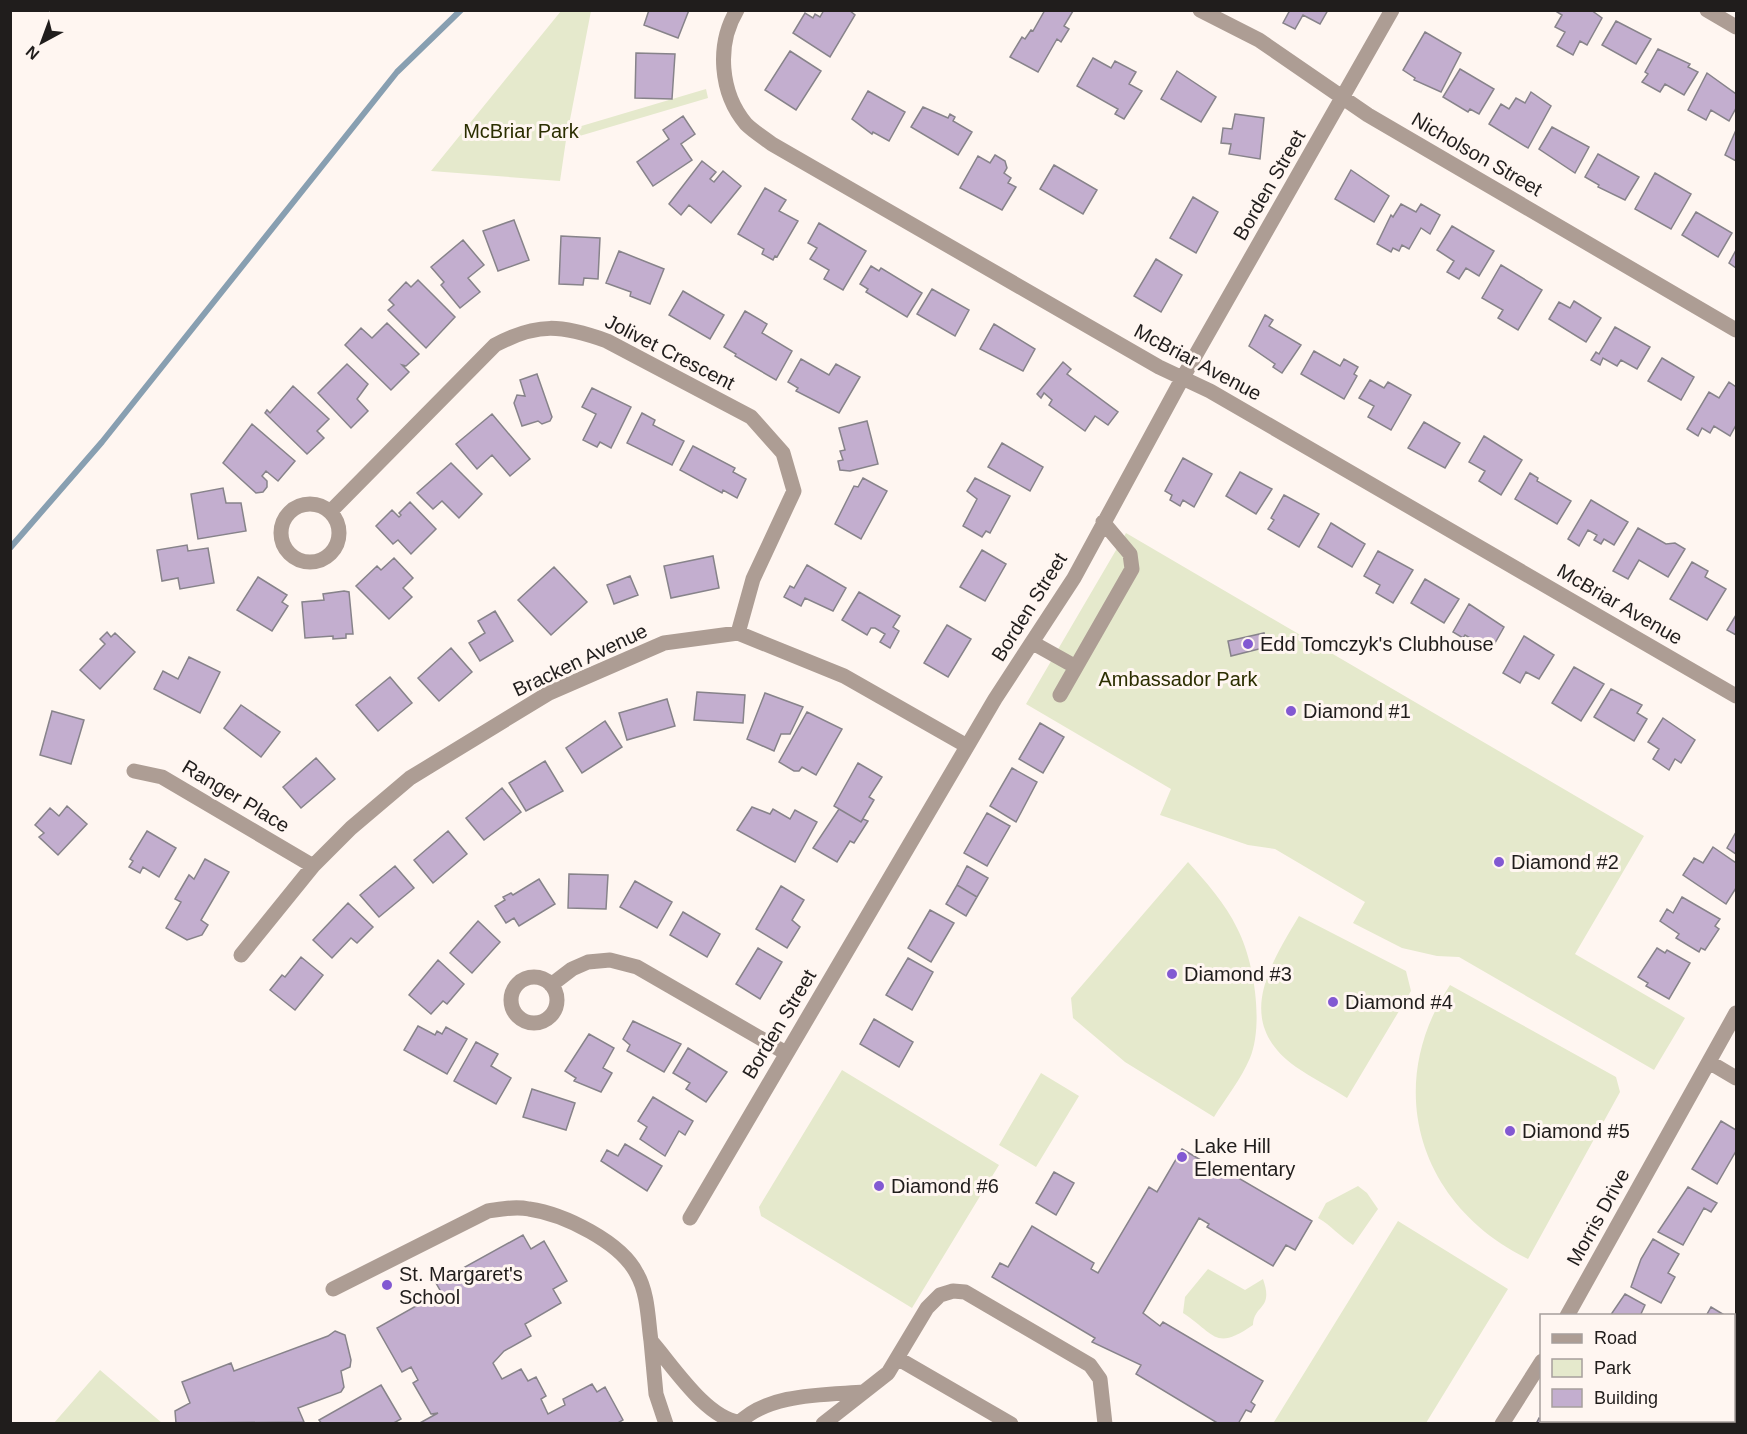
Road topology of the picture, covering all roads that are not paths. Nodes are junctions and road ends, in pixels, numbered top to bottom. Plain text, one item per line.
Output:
1 (737, 10) edge
2 (1200, 10) edge
3 (1392, 10) edge
4 (1707, 10) edge
5 (1737, 27) edge
6 (1342, 98) junction
7 (1737, 330) edge
8 (1182, 379) junction
9 (330, 512) dead end
10 (1103, 522) junction
11 (738, 633) junction
12 (1033, 643) junction
13 (1076, 667) junction
14 (1060, 695) dead end
15 (1737, 696) edge
16 (967, 746) junction
17 (134, 771) dead end
18 (313, 866) junction
19 (241, 955) dead end
20 (551, 985) dead end
21 (1737, 1013) edge
22 (786, 1053) junction
23 (1709, 1062) junction
24 (1737, 1078) edge
25 (690, 1218) dead end
26 (333, 1289) dead end
27 (1568, 1314) edge
28 (651, 1341) junction
29 (897, 1358) junction
30 (1540, 1364) edge
31 (864, 1392) junction
32 (739, 1423) edge
33 (666, 1424) edge
34 (823, 1424) edge
35 (1011, 1424) edge
36 (1106, 1424) edge
37 (1502, 1424) edge

1 - 8 street, McBriar Avenue
2 - 6 street, Nicholson Street
3 - 6 street, Borden Street
4 - 5 street
6 - 7 street, Nicholson Street
6 - 8 street, Borden Street
8 - 10 street, Borden Street
8 - 15 street, McBriar Avenue
9 - 11 street, Jolivet Crescent
10 - 12 street, Borden Street
10 - 13 street
11 - 16 street
11 - 18 street, Bracken Avenue
12 - 13 street
12 - 16 street, Borden Street
13 - 14 street
16 - 22 street, Borden Street
17 - 18 street, Ranger Place
18 - 19 street, Bracken Avenue
20 - 22 street
21 - 23 street, Morris Drive
22 - 25 street, Borden Street
23 - 24 street
23 - 27 street, Morris Drive
26 - 28 street
28 - 32 street
28 - 33 street
29 - 31 street
29 - 35 street
29 - 36 street
30 - 37 street
31 - 32 street
31 - 34 street

